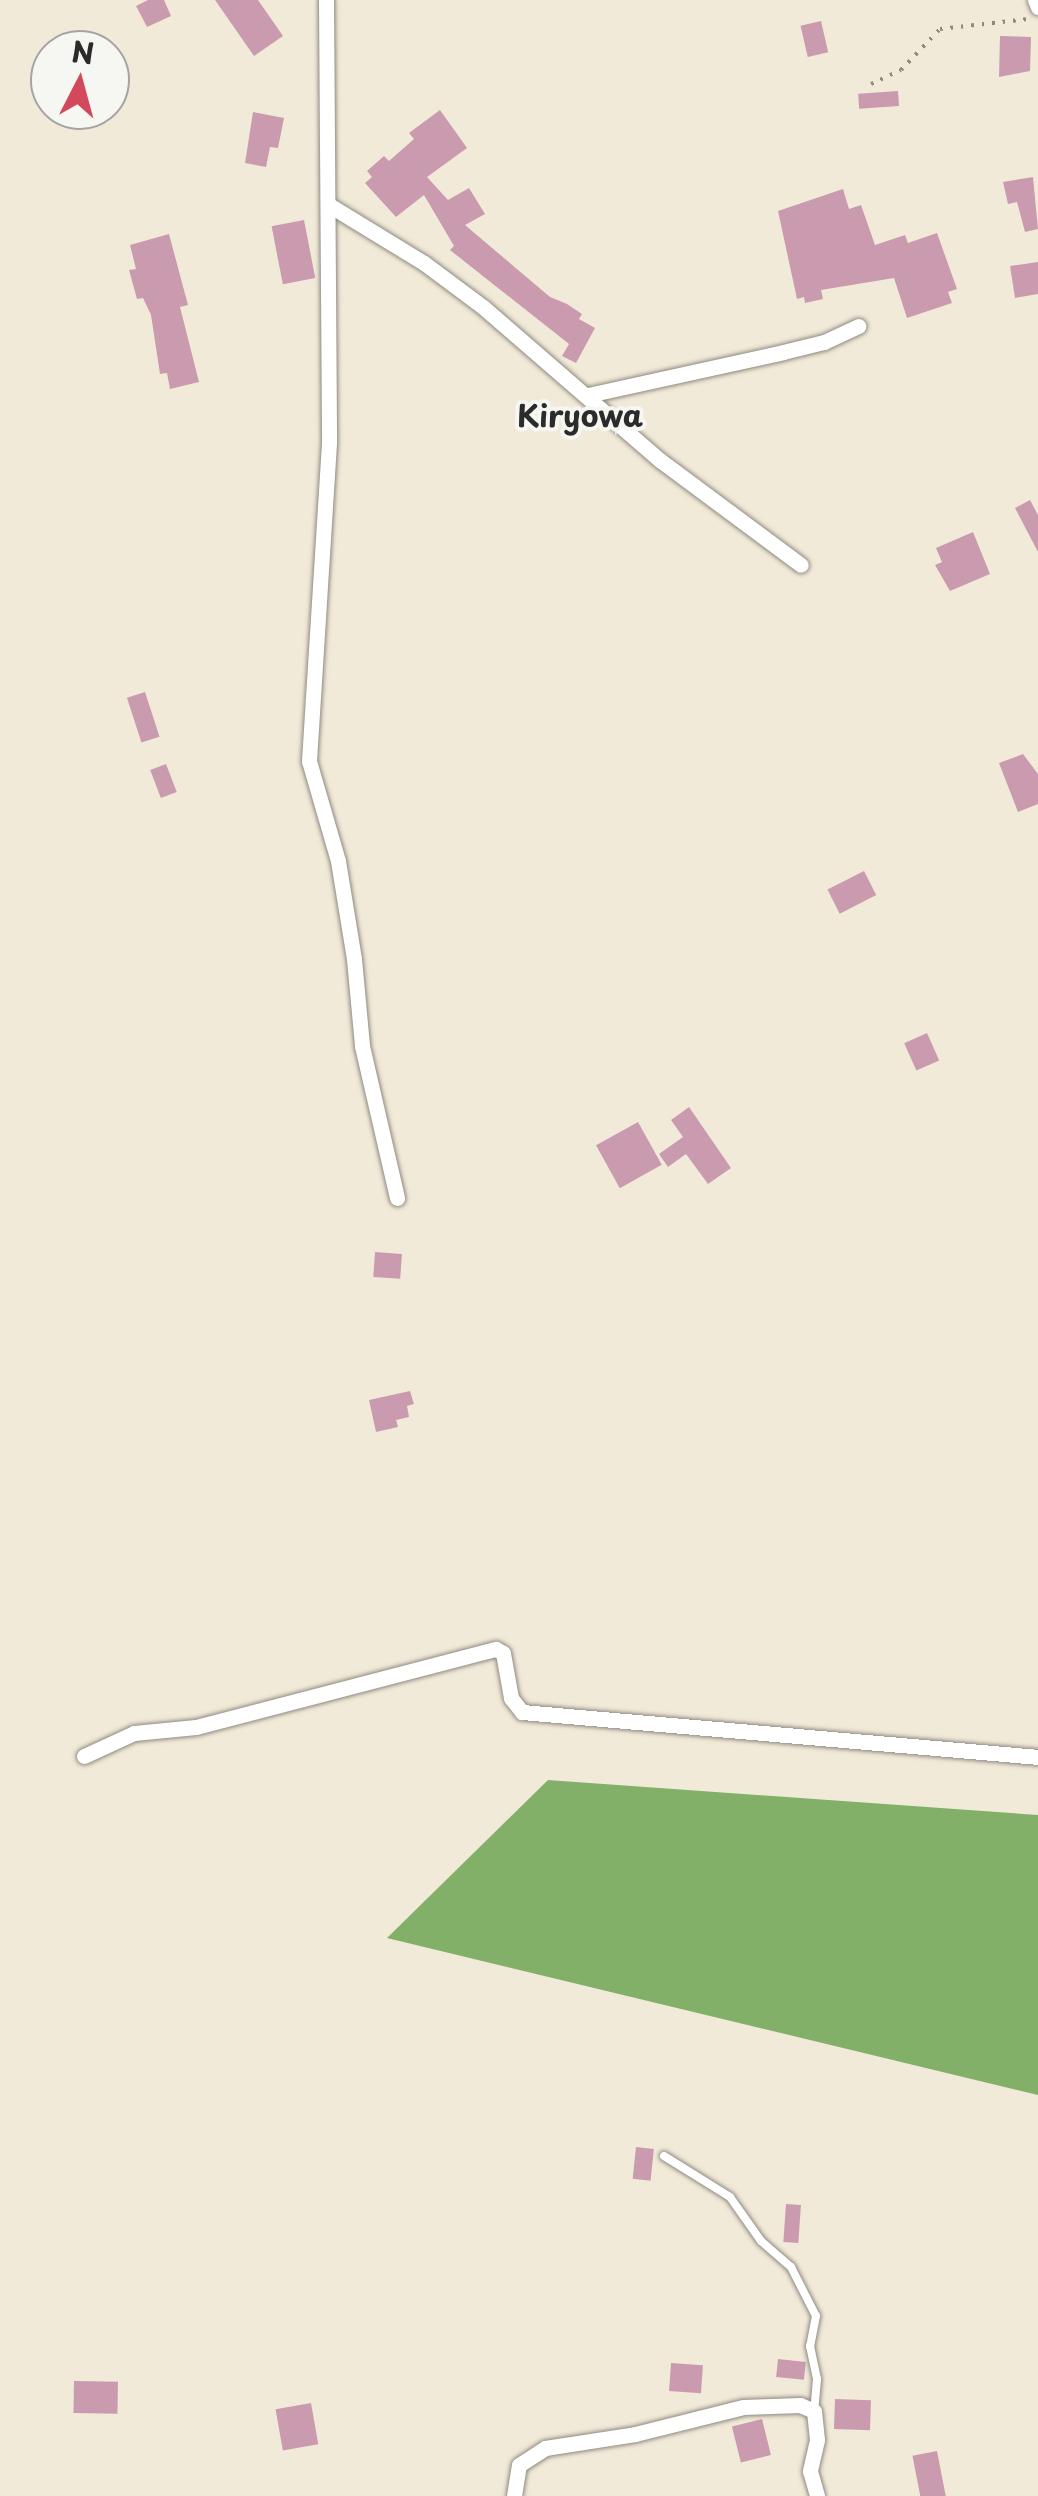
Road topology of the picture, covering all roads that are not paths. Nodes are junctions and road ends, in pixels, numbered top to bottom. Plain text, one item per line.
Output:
1 (326, 0) edge
2 (329, 205) junction
3 (859, 326) dead end
4 (588, 395) junction
5 (801, 565) dead end
6 (397, 1198) dead end
7 (84, 1756) dead end
8 (1038, 1756) edge
9 (664, 2156) dead end
10 (814, 2411) junction
11 (514, 2496) edge
12 (816, 2496) edge

1 - 2 street
2 - 4 street
2 - 6 street
3 - 4 street
4 - 5 street
7 - 8 street
9 - 10 lane
10 - 11 street
10 - 12 street

